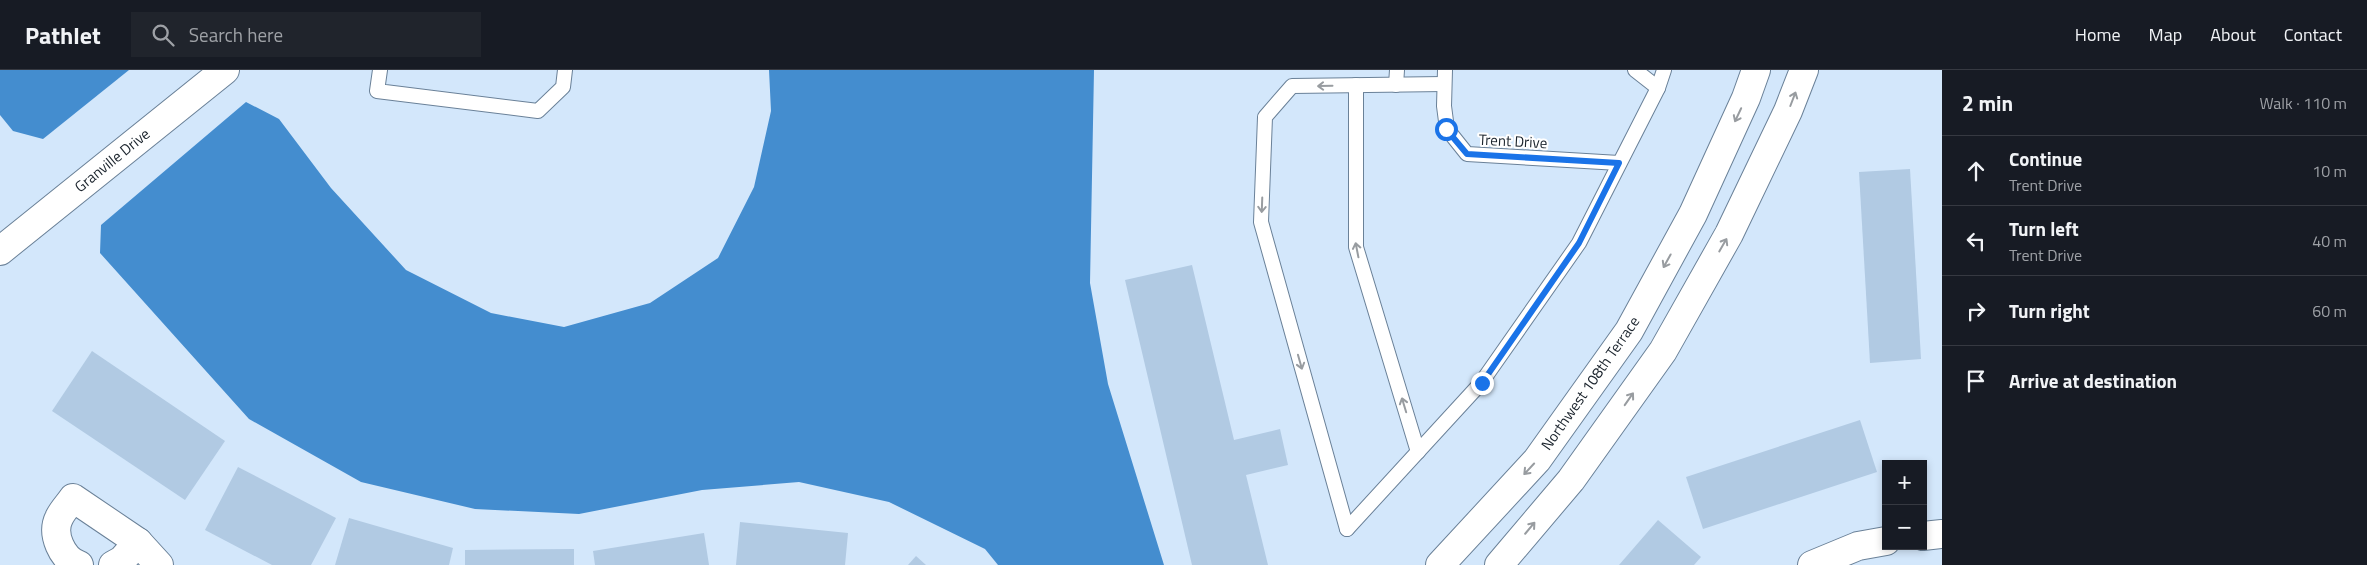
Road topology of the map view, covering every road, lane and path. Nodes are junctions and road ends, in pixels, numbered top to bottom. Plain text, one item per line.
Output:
1 (225, 70) edge
2 (380, 70) edge
3 (565, 70) edge
4 (1397, 70) edge
5 (1635, 70) edge
6 (1664, 70) edge
7 (1756, 70) edge
8 (1804, 70) edge
9 (1444, 77) edge
10 (1396, 85) junction
11 (1356, 86) junction
12 (1658, 88) junction
13 (1619, 163) junction
14 (0, 251) edge
15 (1418, 452) junction
16 (1942, 534) edge
17 (1927, 536) edge
18 (138, 542) junction
19 (1882, 542) edge
20 (79, 565) edge
21 (113, 565) edge
22 (159, 565) edge
23 (1440, 565) edge
24 (1499, 565) edge
25 (1812, 565) edge

1 - 14 street, Granville Drive
2 - 3 lane
4 - 10 lane
5 - 12 lane
6 - 12 lane
7 -> 23 street, Northwest 108th Terrace
24 -> 8 street
9 - 10 lane
9 - 13 lane, Trent Drive
10 - 11 lane
15 -> 11 lane
11 -> 15 lane
12 - 13 lane
13 - 15 lane
16 - 17 street
18 - 20 street
18 - 21 street
18 - 22 street
19 - 25 street

